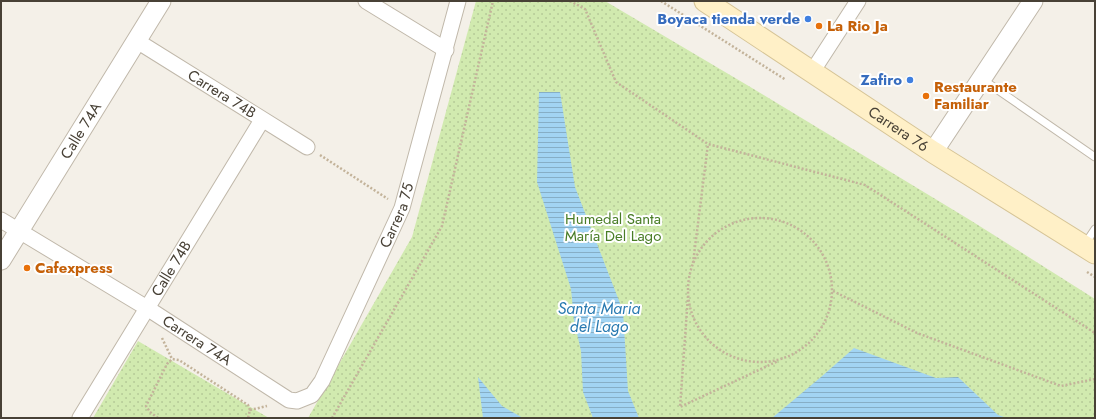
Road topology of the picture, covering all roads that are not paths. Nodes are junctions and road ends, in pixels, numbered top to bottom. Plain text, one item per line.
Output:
1 (162, 1) edge
2 (366, 1) edge
3 (458, 1) edge
4 (705, 1) edge
5 (858, 1) edge
6 (1033, 1) edge
7 (137, 41) junction
8 (446, 50) junction
9 (812, 72) junction
10 (982, 79) junction
11 (262, 120) junction
12 (307, 147) road end
13 (933, 152) junction
14 (1095, 157) edge
15 (1, 220) edge
16 (19, 231) junction
17 (1091, 243) edge
18 (1, 260) edge
19 (147, 308) junction
20 (289, 400) joint
21 (80, 418) edge

1 - 7 street, Calle 74A
2 - 8 street
3 - 8 street, Carrera 75
4 - 9 main road, Carrera 76
5 - 9 street
6 - 10 street
7 - 11 street, Carrera 74B
7 - 16 street, Calle 74A
8 - 20 street, Carrera 75
9 - 13 main road, Carrera 76
10 - 13 street
10 - 14 lane
11 - 12 street, Carrera 74B
11 - 19 street, Calle 74B
13 - 17 main road, Carrera 76
15 - 16 street, Carrera 74A
16 - 18 street, Calle 74A
16 - 19 street, Carrera 74A
19 - 20 street, Carrera 74A
19 - 21 street, Calle 74B

